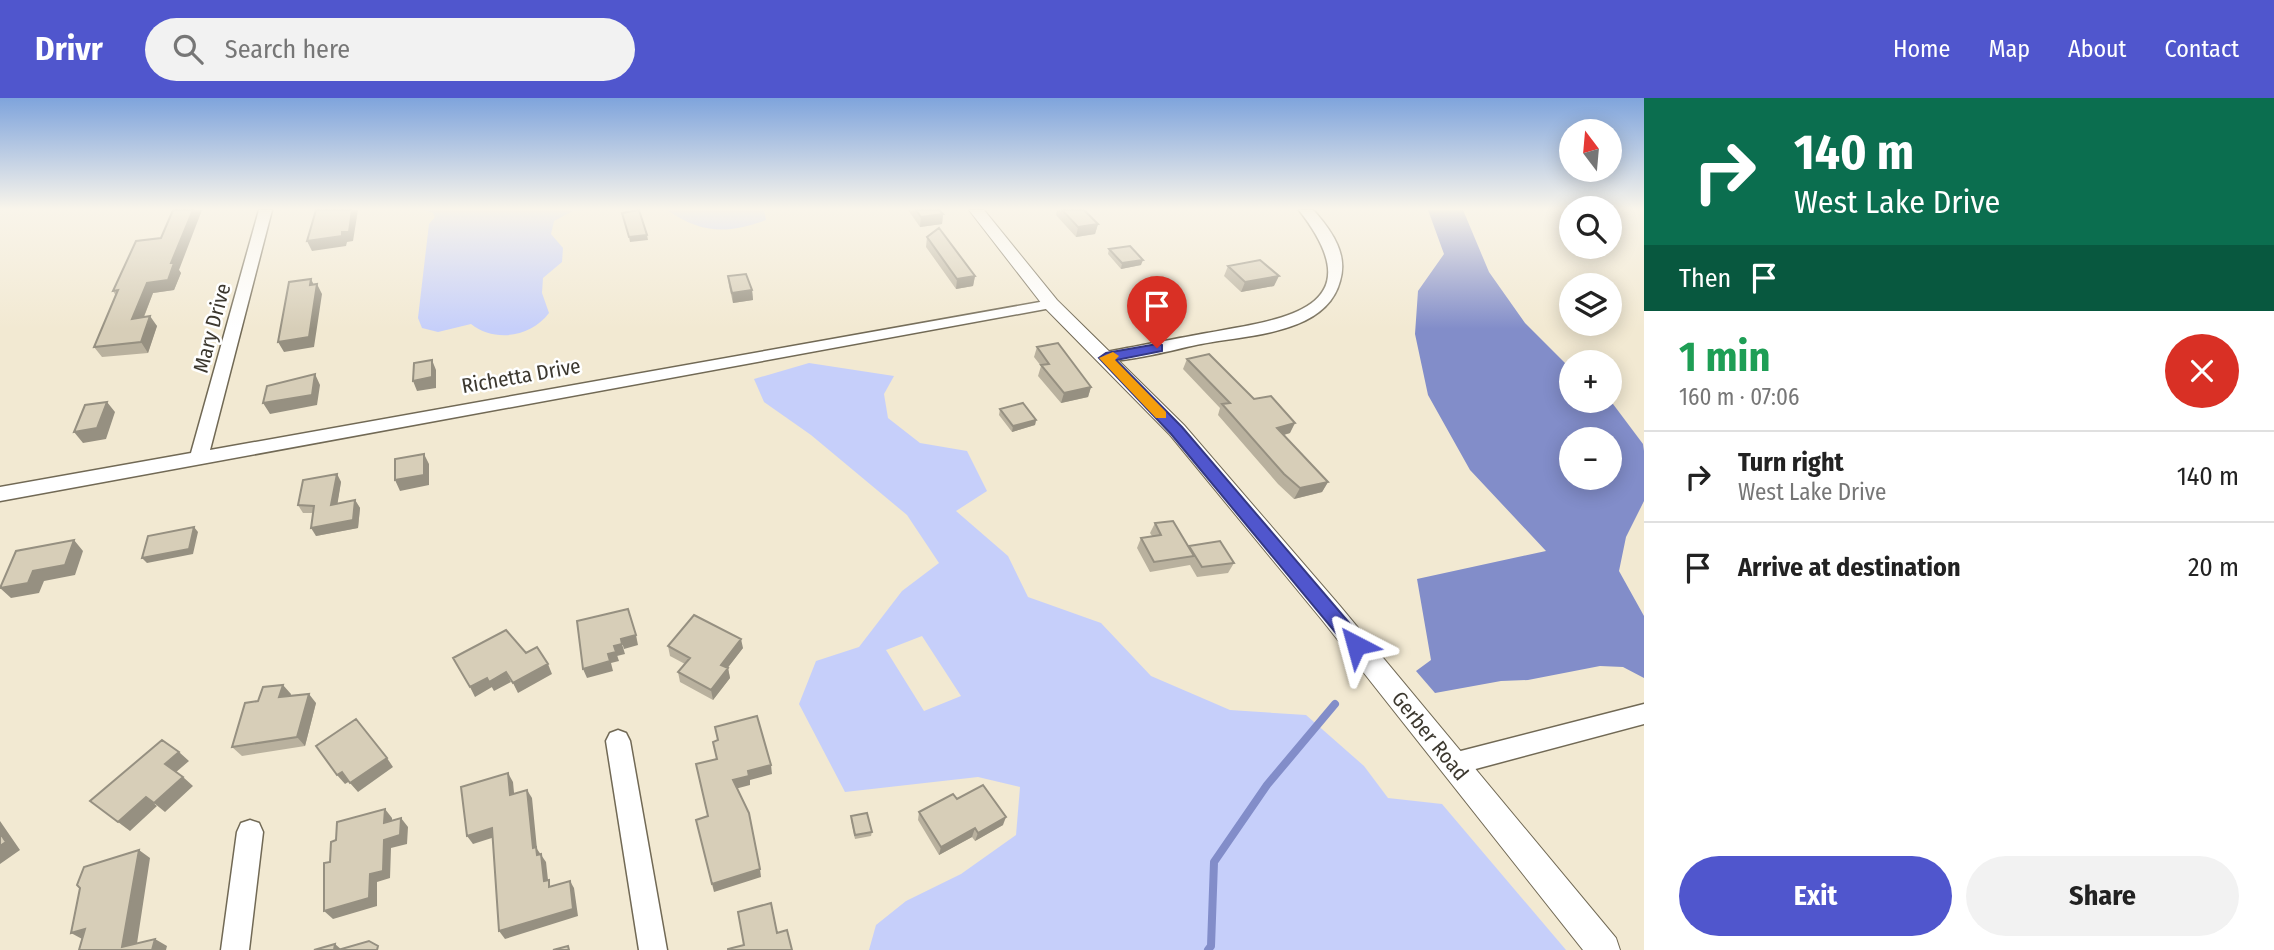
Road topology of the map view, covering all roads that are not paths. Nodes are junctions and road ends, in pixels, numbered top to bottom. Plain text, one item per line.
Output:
1 (254, 250) edge
2 (1008, 250) edge
3 (1332, 250) edge
4 (1051, 304) junction
5 (1106, 358) junction
6 (199, 458) junction
7 (0, 494) edge
8 (1644, 714) edge
9 (618, 741) dead end
10 (1453, 764) junction
11 (250, 832) dead end
12 (235, 950) edge
13 (653, 950) edge
14 (1604, 950) edge

1 - 6 street, Mary Drive
2 - 4 street, Gerber Road
3 - 5 street
4 - 5 street, Gerber Road
4 - 6 street, Richetta Drive
5 - 10 street, Gerber Road
6 - 7 street, Richetta Drive
8 - 10 street
9 - 13 street
10 - 14 street, Gerber Road
11 - 12 street

